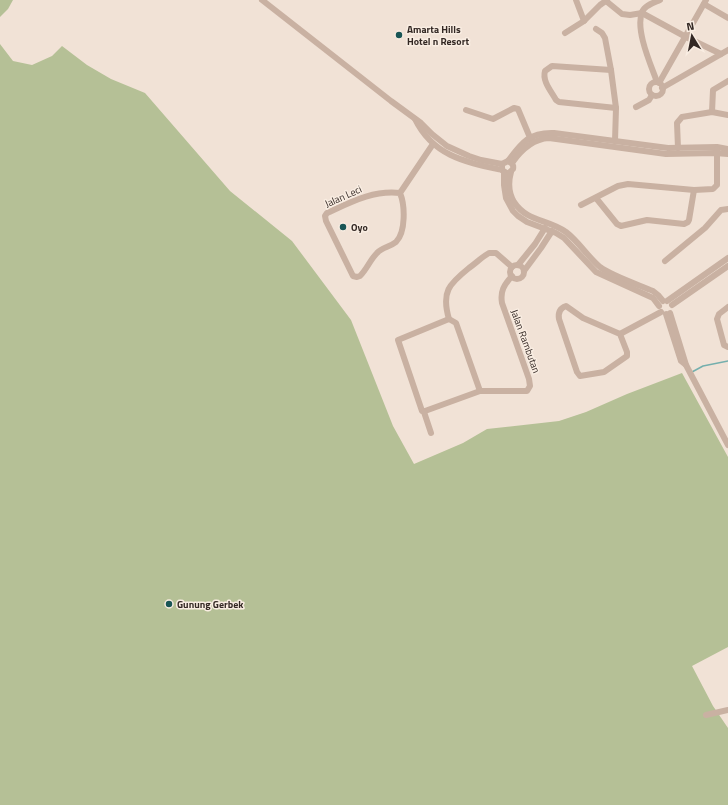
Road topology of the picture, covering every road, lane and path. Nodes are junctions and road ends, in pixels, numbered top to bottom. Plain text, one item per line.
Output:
1 (262, 0) edge
2 (576, 0) edge
3 (607, 0) edge
4 (660, 0) edge
5 (705, 2) edge
6 (599, 3) edge
7 (642, 13) junction
8 (728, 18) edge
9 (584, 20) junction
10 (596, 29) dead end
11 (565, 33) dead end
12 (686, 37) junction
13 (728, 50) edge
14 (721, 54) junction
15 (611, 70) junction
16 (728, 81) edge
17 (660, 84) junction
18 (652, 95) junction
19 (636, 107) dead end
20 (616, 108) junction
21 (466, 110) dead end
22 (712, 112) junction
23 (728, 115) edge
24 (421, 125) junction
25 (531, 140) junction
26 (587, 140) junction
27 (615, 141) junction
28 (433, 144) junction
29 (678, 148) junction
30 (728, 149) edge
31 (717, 150) junction
32 (728, 154) edge
33 (472, 160) junction
34 (506, 166) junction
35 (511, 172) junction
36 (694, 190) junction
37 (400, 193) junction
38 (596, 198) junction
39 (580, 205) dead end
40 (728, 209) edge
41 (524, 217) junction
42 (545, 228) junction
43 (552, 231) junction
44 (728, 258) edge
45 (665, 261) dead end
46 (515, 266) junction
47 (728, 266) edge
48 (524, 271) junction
49 (512, 276) junction
50 (666, 307) junction
51 (728, 307) edge
52 (449, 319) junction
53 (620, 334) junction
54 (728, 347) edge
55 (480, 391) junction
56 (424, 412) junction
57 (431, 433) dead end
58 (728, 445) edge
59 (728, 710) edge
60 (706, 715) dead end

1 - 24 street
2 - 9 street
3 - 6 street
3 - 7 street
4 - 7 street
5 - 8 street
5 - 12 street
6 - 9 street
7 - 12 street
7 - 17 street
9 - 11 street
10 - 15 street
12 - 14 street
12 - 17 street
13 - 14 street
14 - 17 street
15 - 20 street
15 - 20 street
16 - 22 street
17 - 18 street
17 - 18 street
18 - 19 street
20 - 27 street
21 - 25 street
22 - 23 street
22 - 29 street
24 - 28 street
24 - 33 street
25 - 26 street
25 - 34 street
26 - 27 street
26 - 31 street
27 - 29 street
28 - 33 street
28 - 37 street
29 - 31 street
30 - 31 street
31 - 32 street
31 - 36 street
33 - 34 street
34 - 35 street
34 - 35 street
34 - 41 street
35 - 41 street
36 - 38 street
36 - 38 street
37 - 37 street, Jalan Leci
38 - 39 street
40 - 45 street
41 - 42 street
41 - 50 street
42 - 43 street
42 - 46 street
43 - 48 street
43 - 50 street
44 - 50 street
46 - 48 street
46 - 49 street
46 - 52 street
47 - 50 street
48 - 49 street
49 - 55 street, Jalan Rambutan
50 - 53 street
50 - 58 street
51 - 54 street
52 - 55 street
52 - 56 street
53 - 53 street
55 - 56 street
56 - 57 street
59 - 60 street

